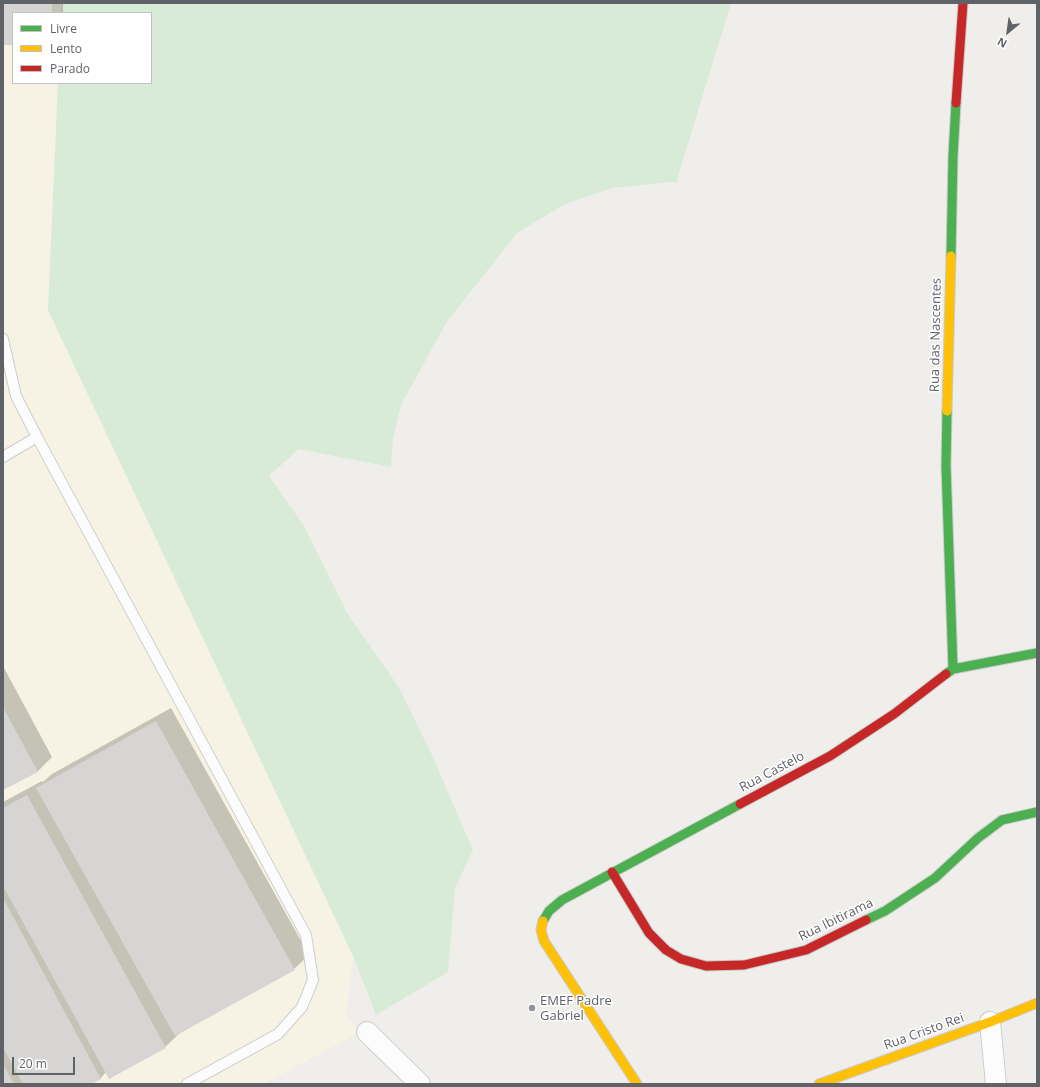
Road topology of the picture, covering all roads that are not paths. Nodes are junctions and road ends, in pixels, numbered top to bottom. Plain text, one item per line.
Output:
1 (963, 3) edge
2 (3, 339) edge
3 (37, 437) junction
4 (3, 456) edge
5 (1037, 653) edge
6 (953, 669) junction
7 (1037, 812) edge
8 (612, 872) junction
9 (1037, 1003) edge
10 (990, 1022) junction
11 (367, 1032) dead end
12 (188, 1084) edge
13 (420, 1084) edge
14 (637, 1084) edge
15 (819, 1084) edge
16 (996, 1084) edge

1 - 6 street, Rua das Nascentes
2 - 3 lane
3 - 4 lane
3 - 12 lane
5 - 6 street, Rua Castelo
6 - 8 street, Rua Castelo
7 - 8 street, Rua Ibitirama
8 - 14 street, Rua Castelo
9 - 10 street, Rua Cristo Rei
10 - 15 street, Rua Cristo Rei
10 - 16 street
11 - 13 street

